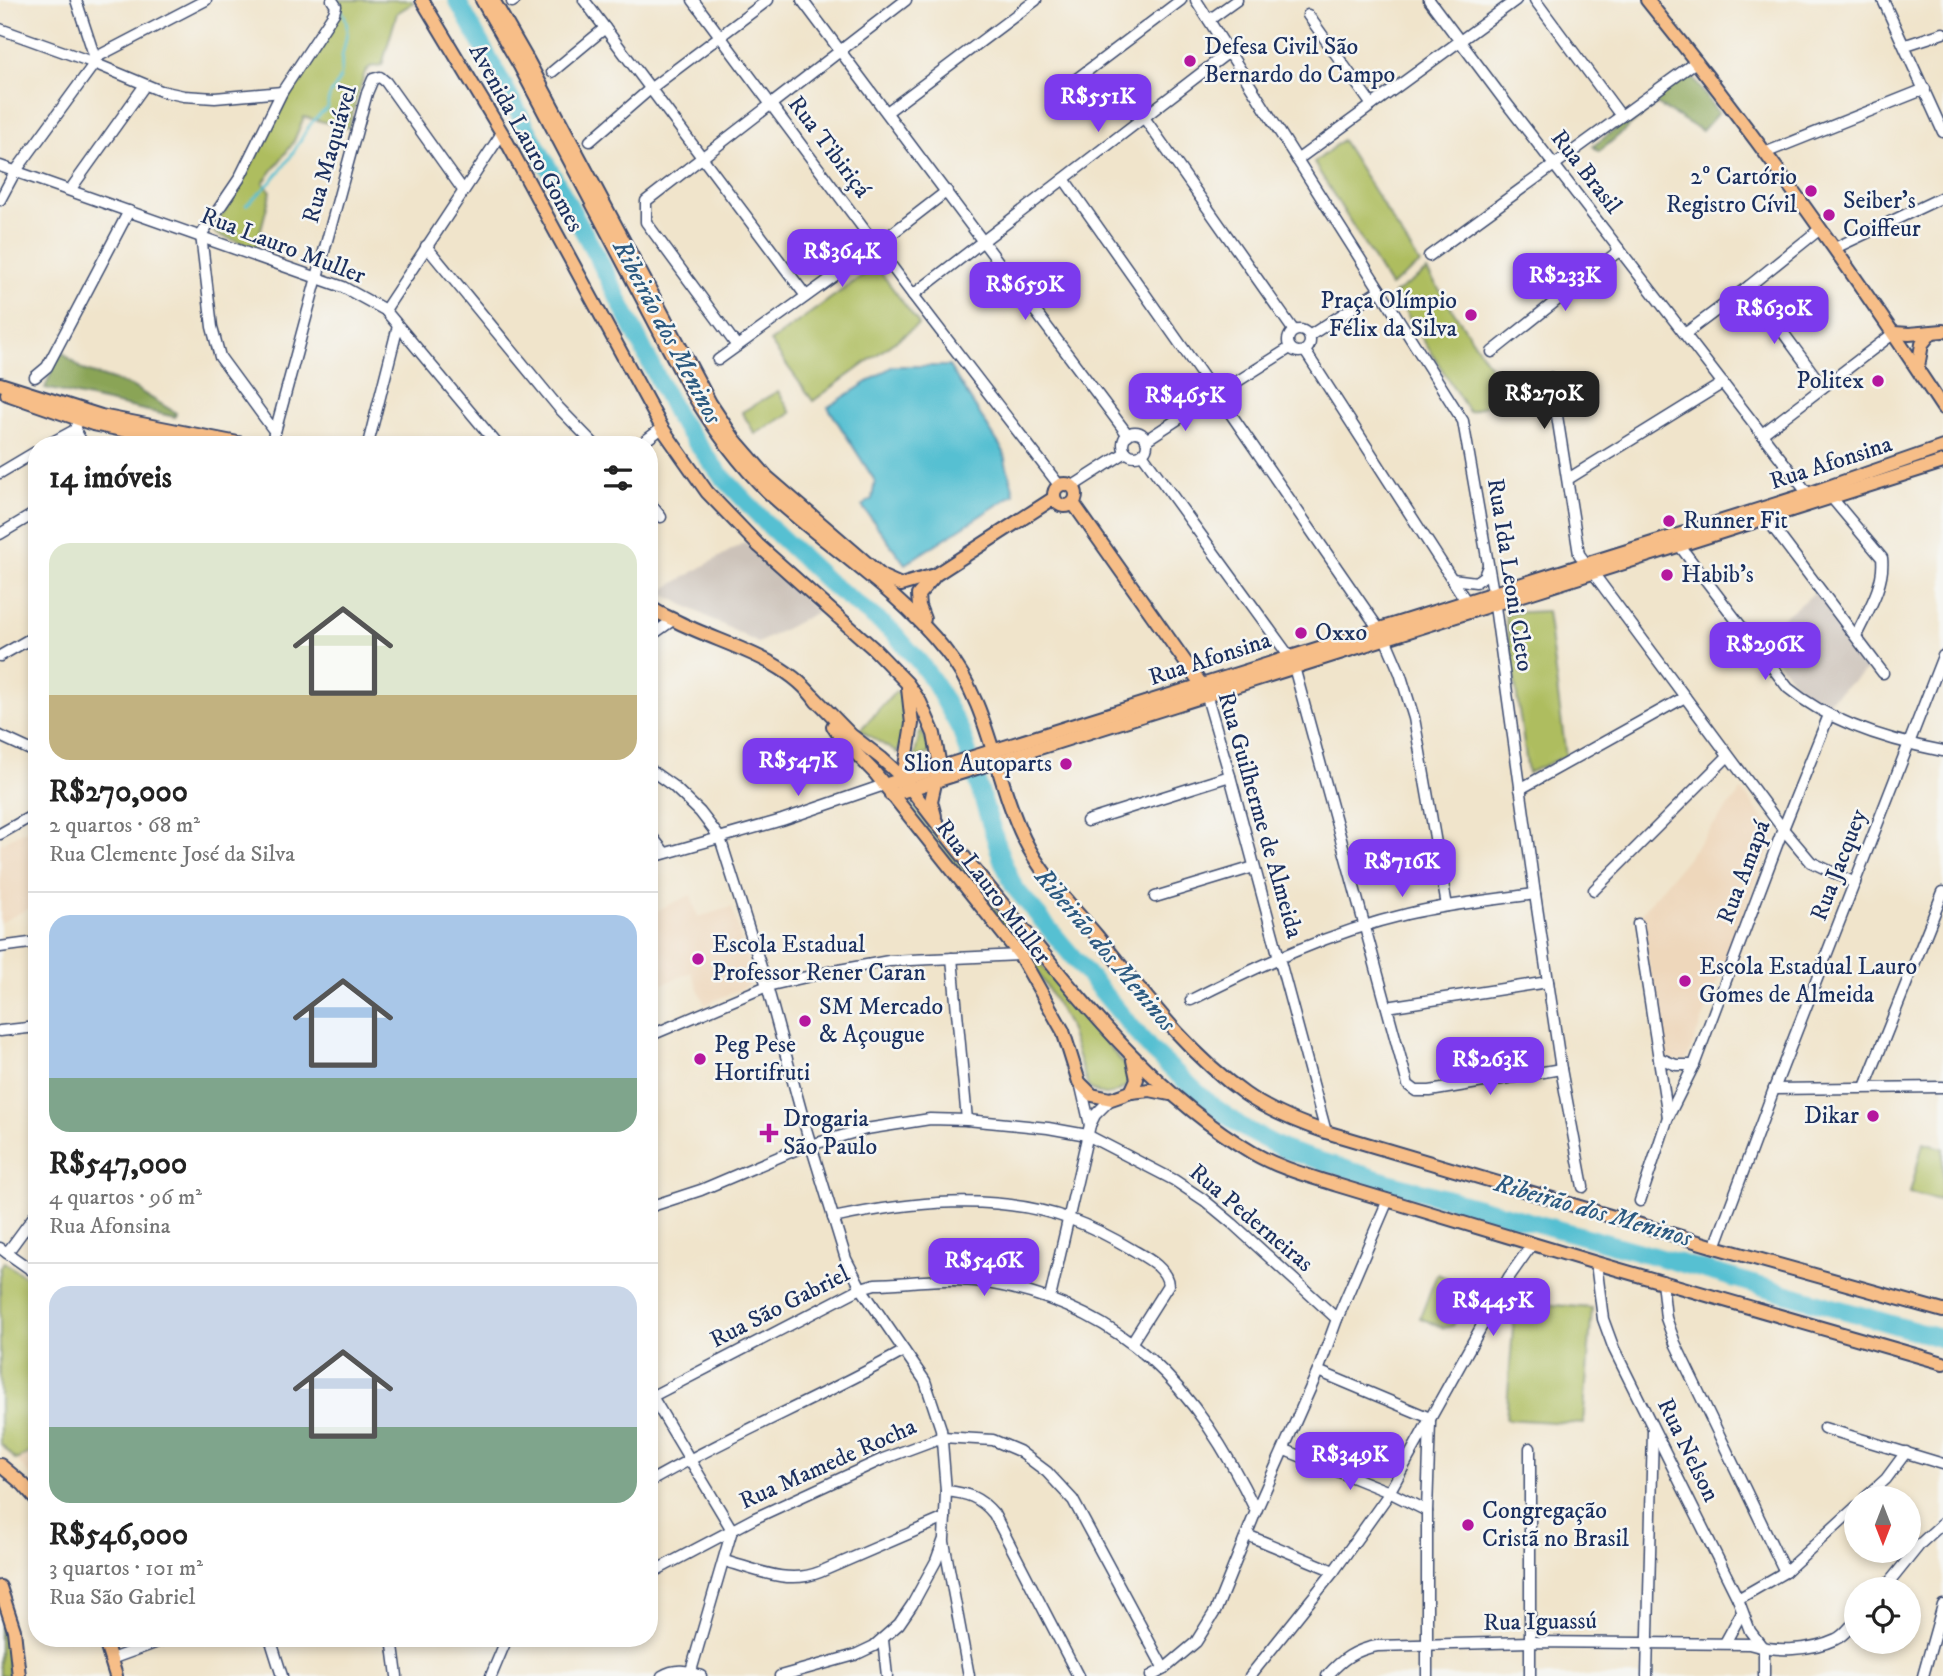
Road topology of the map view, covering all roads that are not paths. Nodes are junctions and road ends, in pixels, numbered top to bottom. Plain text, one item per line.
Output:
1 (76, 0) edge
2 (206, 0) edge
3 (422, 0) edge
4 (482, 0) edge
5 (494, 0) edge
6 (584, 0) edge
7 (693, 0) edge
8 (768, 0) edge
9 (802, 0) edge
10 (906, 0) edge
11 (1036, 0) edge
12 (1181, 0) edge
13 (1196, 0) edge
14 (1237, 0) edge
15 (1429, 0) edge
16 (1516, 0) edge
17 (1535, 0) edge
18 (1647, 0) edge
19 (1883, 0) edge
20 (334, 3) edge
21 (1308, 15) dead end
22 (1209, 20) junction
23 (0, 29) edge
24 (605, 29) junction
25 (1943, 33) edge
26 (720, 36) junction
27 (1460, 42) junction
28 (1906, 45) junction
29 (841, 50) junction
30 (1230, 51) junction
31 (93, 61) junction
32 (1697, 61) junction
33 (552, 72) dead end
34 (1119, 82) dead end
35 (145, 85) junction
36 (650, 89) junction
37 (1925, 89) junction
38 (1062, 90) dead end
39 (282, 92) junction
40 (772, 105) junction
41 (1372, 105) junction
42 (887, 112) junction
43 (1621, 116) junction
44 (1145, 118) junction
45 (1943, 132) edge
46 (502, 133) junction
47 (590, 141) dead end
48 (1768, 152) junction
49 (702, 156) junction
50 (1297, 160) junction
51 (1553, 165) junction
52 (0, 166) edge
53 (15, 172) junction
54 (1064, 179) junction
55 (70, 190) junction
56 (463, 190) junction
57 (947, 191) junction
58 (1943, 197) edge
59 (0, 200) edge
60 (129, 211) junction
61 (1820, 229) junction
62 (201, 235) junction
63 (984, 240) junction
64 (426, 246) junction
65 (876, 246) junction
66 (1835, 248) junction
67 (1620, 250) junction
68 (1429, 256) dead end
69 (316, 279) junction
70 (1749, 286) junction
71 (1380, 290) junction
72 (913, 295) junction
73 (806, 296) junction
74 (385, 310) junction
75 (398, 327) junction
76 (1294, 331) junction
77 (1894, 332) junction
78 (1937, 332) edge
79 (1686, 333) junction
80 (1309, 336) junction
81 (737, 346) junction
82 (1290, 348) junction
83 (1305, 351) junction
84 (1492, 352) dead end
85 (718, 360) dead end
86 (1918, 367) junction
87 (35, 377) dead end
88 (1551, 378) dead end
89 (1723, 383) junction
90 (0, 384) edge
91 (1209, 385) junction
92 (1823, 387) junction
93 (1227, 388) junction
94 (0, 392) edge
95 (1206, 401) junction
96 (1224, 404) junction
97 (1943, 408) edge
98 (76, 424) junction
99 (662, 428) junction
100 (275, 432) junction
101 (1762, 434) junction
102 (1128, 435) junction
103 (60, 436) edge
104 (80, 436) edge
105 (152, 436) edge
106 (202, 436) edge
107 (273, 436) edge
108 (370, 436) edge
109 (490, 436) edge
110 (586, 436) edge
111 (652, 436) edge
112 (1146, 439) junction
113 (1943, 447) edge
114 (1126, 452) junction
115 (1142, 454) junction
116 (28, 456) edge
117 (1943, 462) edge
118 (0, 472) edge
119 (1568, 480) junction
120 (1059, 485) junction
121 (1073, 486) junction
122 (1831, 497) junction
123 (1054, 498) junction
124 (1811, 498) junction
125 (1073, 503) junction
126 (658, 513) edge
127 (28, 517) edge
128 (661, 517) dead end
129 (1766, 517) junction
130 (0, 534) edge
131 (1679, 545) junction
132 (1489, 565) junction
133 (1588, 568) junction
134 (935, 575) junction
135 (1452, 579) junction
136 (1494, 598) junction
137 (1466, 601) junction
138 (658, 611) edge
139 (673, 620) junction
140 (929, 630) junction
141 (658, 631) edge
142 (1381, 633) junction
143 (1856, 636) junction
144 (28, 640) edge
145 (0, 656) edge
146 (1943, 656) edge
147 (1291, 661) junction
148 (1883, 673) dead end
149 (908, 683) junction
150 (1204, 689) junction
151 (813, 696) junction
152 (1685, 697) junction
153 (1829, 715) junction
154 (0, 736) edge
155 (1909, 744) junction
156 (28, 749) edge
157 (1943, 751) edge
158 (1728, 756) junction
159 (990, 757) junction
160 (938, 773) junction
161 (658, 775) edge
162 (1230, 776) junction
163 (906, 783) junction
164 (1520, 789) junction
165 (888, 790) junction
166 (28, 818) edge
167 (1087, 821) dead end
168 (937, 823) junction
169 (1783, 829) junction
170 (0, 834) edge
171 (720, 838) junction
172 (658, 844) edge
173 (665, 853) junction
174 (658, 855) edge
175 (1254, 867) junction
176 (1855, 883) junction
177 (1594, 890) dead end
178 (1535, 894) junction
179 (1942, 895) edge
180 (1155, 897) dead end
181 (1447, 906) junction
182 (1638, 924) dead end
183 (1364, 926) junction
184 (28, 943) edge
185 (0, 947) edge
186 (1020, 955) junction
187 (952, 958) junction
188 (1279, 958) junction
189 (1548, 982) junction
190 (767, 986) junction
191 (1191, 1000) dead end
192 (1387, 1007) junction
193 (28, 1028) edge
194 (0, 1031) edge
195 (658, 1032) edge
196 (1130, 1054) junction
197 (1658, 1058) junction
198 (1694, 1065) junction
199 (1561, 1069) junction
200 (1080, 1082) junction
201 (1865, 1087) junction
202 (1943, 1087) edge
203 (1774, 1089) junction
204 (1131, 1092) junction
205 (1174, 1096) junction
206 (1111, 1099) junction
207 (1668, 1117) junction
208 (967, 1120) junction
209 (1088, 1130) junction
210 (1326, 1132) junction
211 (811, 1144) junction
212 (1583, 1187) dead end
213 (1388, 1200) junction
214 (1640, 1201) dead end
215 (658, 1204) edge
216 (833, 1218) junction
217 (1069, 1219) junction
218 (28, 1222) edge
219 (1533, 1243) junction
220 (1715, 1247) junction
221 (4, 1250) edge
222 (1596, 1263) junction
223 (28, 1267) edge
224 (1662, 1281) junction
225 (861, 1288) junction
226 (1050, 1298) junction
227 (1943, 1311) edge
228 (1337, 1319) junction
229 (1132, 1342) junction
230 (905, 1351) junction
231 (1943, 1363) edge
232 (1318, 1371) junction
233 (658, 1391) edge
234 (658, 1408) edge
235 (1430, 1418) junction
236 (1653, 1426) junction
237 (1824, 1428) dead end
238 (942, 1437) junction
239 (1530, 1448) dead end
240 (1285, 1450) junction
241 (1906, 1452) junction
242 (690, 1459) junction
243 (1943, 1464) edge
244 (0, 1465) edge
245 (658, 1477) edge
246 (1878, 1486) edge
247 (28, 1490) edge
248 (946, 1491) junction
249 (1389, 1492) junction
250 (1256, 1511) junction
251 (1427, 1511) junction
252 (945, 1518) junction
253 (1844, 1518) edge
254 (1943, 1523) edge
255 (732, 1530) junction
256 (1247, 1535) junction
257 (944, 1539) junction
258 (725, 1561) junction
259 (658, 1569) edge
260 (1334, 1572) junction
261 (1786, 1572) junction
262 (1894, 1577) edge
263 (0, 1587) edge
264 (1738, 1600) junction
265 (1943, 1605) edge
266 (1742, 1612) junction
267 (1844, 1634) edge
268 (883, 1640) junction
269 (1530, 1642) junction
270 (1647, 1642) junction
271 (1725, 1643) junction
272 (1427, 1645) junction
273 (107, 1647) edge
274 (144, 1647) edge
275 (273, 1647) edge
276 (393, 1647) edge
277 (503, 1647) edge
278 (1764, 1648) junction
279 (111, 1659) junction
280 (1164, 1669) junction
281 (691, 1671) junction
282 (19, 1676) edge
283 (116, 1676) edge
284 (282, 1676) edge
285 (397, 1676) edge
286 (491, 1676) edge
287 (662, 1676) edge
288 (701, 1676) edge
289 (780, 1676) edge
290 (887, 1676) edge
291 (969, 1676) edge
292 (1078, 1676) edge
293 (1151, 1676) edge
294 (1250, 1676) edge
295 (1327, 1676) edge
296 (1427, 1676) edge
297 (1530, 1676) edge
298 (1647, 1676) edge
299 (1763, 1676) edge
300 (1923, 1676) edge

1 - 31 street
2 - 31 street
3 - 46 main road, Avenida Lauro Gomes
4 - 140 main road, Avenida Lauro Gomes
5 - 134 main road, Avenida Lauro Gomes
6 - 24 street
7 - 26 street, Rua Tibiriçá
8 - 26 street
9 - 29 street
10 - 29 street
11 - 42 street
12 - 38 street
13 - 22 street, Rua Ida Leoni Cleto
14 - 22 street
15 - 27 street, Rua Brasil
16 - 27 street
17 - 43 street
18 - 32 main road
19 - 28 street
20 - 39 street
21 - 41 street
22 - 30 street, Rua Ida Leoni Cleto
23 - 31 street
24 - 33 street
24 - 36 street
25 - 28 street
26 - 36 street
26 - 40 street, Rua Tibiriçá
27 - 41 street
27 - 51 street, Rua Brasil
28 - 37 street
29 - 40 street
29 - 42 street
30 - 44 street
30 - 50 street, Rua Ida Leoni Cleto
31 - 35 street
31 - 53 street
32 - 43 street
32 - 48 main road
34 - 44 street
35 - 39 street
35 - 55 street
36 - 47 street
36 - 49 street
37 - 45 street
37 - 48 street
39 - 62 street
40 - 49 street
40 - 65 street, Rua Tibiriçá
41 - 50 street
42 - 57 street
43 - 51 street
44 - 54 street
44 - 76 street
46 - 56 street
46 - 99 main road, Avenida Lauro Gomes
48 - 61 main road
49 - 73 street
49 - 81 street
50 - 71 street, Rua Ida Leoni Cleto
51 - 67 street, Rua Brasil
51 - 68 street
52 - 53 street, Rua Lauro Muller
53 - 55 street, Rua Lauro Muller
53 - 59 street
54 - 63 street
54 - 91 street
55 - 60 street, Rua Lauro Muller
56 - 64 street
56 - 69 street, Rua Maquiável
57 - 63 street
57 - 65 street
58 - 66 street
60 - 62 street, Rua Lauro Muller
60 - 87 street
61 - 66 main road
61 - 70 street
62 - 69 street, Rua Lauro Muller
62 - 100 street
63 - 72 street
63 - 102 street
64 - 74 street
64 - 110 street
65 - 72 street, Rua Tibiriçá
65 - 73 street
66 - 77 main road
67 - 79 street, Rua Brasil
67 - 84 street
69 - 74 street, Rua Lauro Muller
69 - 100 street, Rua Maquiável
70 - 79 street
70 - 92 street
71 - 80 street
71 - 132 street, Rua Ida Leoni Cleto
72 - 120 street, Rua Tibiriçá
73 - 81 street
74 - 75 street, Rua Lauro Muller
75 - 108 street
75 - 109 street, Rua Lauro Muller
76 - 80 street
76 - 82 street
77 - 78 main road
77 - 86 main road
77 - 92 street
78 - 86 main road
79 - 89 street, Rua Brasil
80 - 83 street
81 - 85 street
82 - 83 street
82 - 93 street
83 - 135 street
86 - 97 main road
88 - 119 street
89 - 101 street, Rua Brasil
89 - 119 street
90 - 106 main road
91 - 93 street
91 - 95 street
92 - 101 street
93 - 96 street
94 - 98 main road
95 - 96 street
95 - 112 street
96 - 142 street
98 - 103 street
98 - 104 street
98 - 105 main road
99 - 111 street
99 - 149 main road, Avenida Lauro Gomes
100 - 107 street, Rua Maquiável
101 - 124 street, Rua Brasil
102 - 112 street
102 - 114 street
112 - 115 street
113 - 124 main road, Rua Afonsina
114 - 115 street
114 - 121 street
115 - 147 street
116 - 118 street
117 - 122 main road, Rua Afonsina
119 - 133 street
120 - 121 main road
120 - 123 main road
121 - 125 main road
122 - 124 main road, Rua Afonsina
122 - 143 street
123 - 125 main road
123 - 134 main road
124 - 129 main road, Rua Afonsina
124 - 133 main road, Rua Afonsina
125 - 150 main road, Rua Guilherme de Almeida
126 - 128 street
127 - 130 street
129 - 131 main road, Rua Afonsina
129 - 143 street
131 - 133 main road, Rua Afonsina
131 - 153 street
132 - 135 street
132 - 136 street, Rua Ida Leoni Cleto
133 - 136 main road, Rua Afonsina
133 - 152 street
134 - 140 main road, Avenida Lauro Gomes
135 - 137 street
136 - 137 main road, Rua Afonsina
136 - 142 main road, Rua Afonsina
136 - 164 street, Rua Ida Leoni Cleto
137 - 142 main road, Rua Afonsina
138 - 139 main road, Rua Lauro Muller
139 - 141 street
139 - 151 main road, Rua Lauro Muller
140 - 159 main road, Avenida Lauro Gomes
142 - 147 main road, Rua Afonsina
142 - 181 street
143 - 148 street
144 - 145 street
146 - 155 street, Rua Jacquey
147 - 150 main road, Rua Afonsina
147 - 183 street
149 - 160 main road, Avenida Lauro Gomes
149 - 163 main road
150 - 159 main road, Rua Afonsina
150 - 162 street, Rua Guilherme de Almeida
151 - 163 main road, Rua Lauro Muller
151 - 165 main road, Rua Lauro Muller
152 - 158 street
152 - 164 street
153 - 155 street
153 - 169 street, Rua Amapá
154 - 156 street
155 - 157 street
155 - 176 street, Rua Jacquey
158 - 169 street
158 - 177 street
159 - 160 main road, Rua Afonsina
159 - 210 main road, Avenida Lauro Gomes
160 - 163 main road, Rua Afonsina
160 - 168 main road, Avenida Lauro Gomes
161 - 171 street
162 - 167 street
162 - 175 street, Rua Guilherme de Almeida
163 - 165 main road, Rua Afonsina
163 - 168 main road, Rua Lauro Muller
164 - 178 street, Rua Ida Leoni Cleto
165 - 171 street, Rua Afonsina
165 - 186 main road, Rua Lauro Muller
166 - 170 street
168 - 196 main road, Rua Lauro Muller
169 - 176 street
169 - 198 street, Rua Amapá
171 - 173 street, Rua Afonsina
171 - 190 street
172 - 173 street
173 - 174 street, Rua Afonsina
175 - 180 street
175 - 188 street, Rua Guilherme de Almeida
176 - 203 street, Rua Jacquey
178 - 181 street
178 - 189 street, Rua Ida Leoni Cleto
179 - 201 street
181 - 183 street
182 - 197 street
183 - 188 street
183 - 192 street
184 - 185 street
186 - 187 street
186 - 200 main road, Rua Lauro Muller
187 - 190 street
187 - 208 street
188 - 191 street
188 - 210 street, Rua Guilherme de Almeida
189 - 192 street
189 - 199 street, Rua Ida Leoni Cleto
190 - 195 street
190 - 211 street
192 - 199 street
193 - 194 street
196 - 204 main road
196 - 205 main road, Rua Lauro Muller
197 - 198 street
197 - 207 street
198 - 207 street, Rua Amapá
199 - 212 street, Rua Ida Leoni Cleto
200 - 206 main road
200 - 209 street
201 - 202 street
201 - 203 street
203 - 220 street, Rua Jacquey
204 - 205 main road
204 - 206 main road
205 - 213 main road
206 - 209 street
207 - 214 street, Rua Amapá
208 - 209 street, Rua Pederneiras
208 - 211 street, Rua Pederneiras
209 - 217 street
209 - 228 street, Rua Pederneiras
210 - 220 main road, Avenida Lauro Gomes
211 - 215 street, Rua Pederneiras
211 - 216 street
213 - 219 main road
213 - 228 street
216 - 217 street
216 - 225 street
217 - 226 street
217 - 229 street
218 - 221 street
219 - 222 main road
219 - 235 street
220 - 227 main road, Avenida Lauro Gomes
221 - 223 street
222 - 224 main road
222 - 236 street, Rua Nelson
224 - 231 main road
224 - 261 street
225 - 226 street, Rua São Gabriel
225 - 230 street
225 - 233 street, Rua São Gabriel
226 - 229 street, Rua São Gabriel
228 - 232 street
229 - 250 street, Rua São Gabriel
230 - 238 street
230 - 242 street
232 - 235 street
232 - 240 street
234 - 242 street
235 - 249 street
235 - 251 street
236 - 264 street, Rua Nelson
236 - 270 street
237 - 241 street
238 - 248 street
238 - 255 street, Rua Mamede Rocha
238 - 280 street, Rua Mamede Rocha
239 - 269 street
240 - 249 street
240 - 250 street
241 - 243 street
241 - 246 street
242 - 245 street
242 - 255 street
244 - 247 main road
248 - 252 street
248 - 292 street
249 - 251 street
249 - 260 street
250 - 256 street
251 - 272 street
252 - 257 street
252 - 258 street
253 - 261 street
254 - 262 street
255 - 258 street
255 - 259 street, Rua Mamede Rocha
256 - 260 street
256 - 280 street
257 - 268 street
257 - 291 street
258 - 281 street
260 - 294 street
261 - 264 street
263 - 282 main road
264 - 266 street, Rua Nelson
265 - 300 street
266 - 271 street
266 - 278 street, Rua Nelson
267 - 278 street, Rua Iguassú
268 - 289 street
268 - 290 street
269 - 270 street, Rua Iguassú
269 - 272 street, Rua Iguassú
269 - 297 street
270 - 271 street, Rua Iguassú
270 - 298 street
271 - 278 street, Rua Iguassú
272 - 295 street, Rua Iguassú
272 - 296 street
273 - 279 main road
274 - 279 street
275 - 284 street
276 - 285 street
277 - 286 street
278 - 299 street
279 - 283 main road
280 - 293 street
281 - 287 street
281 - 288 street

